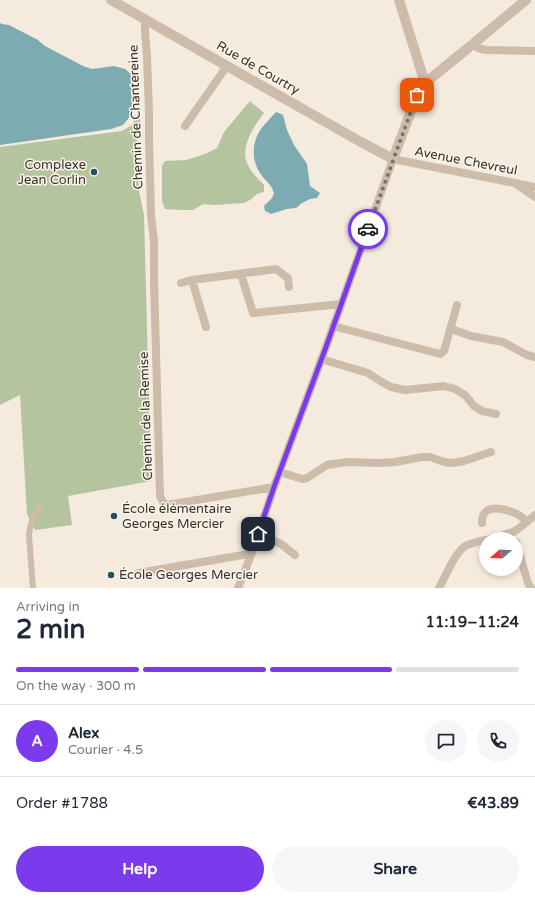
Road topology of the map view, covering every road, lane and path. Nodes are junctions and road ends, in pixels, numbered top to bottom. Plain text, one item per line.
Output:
1 (111, 0) edge
2 (399, 0) edge
3 (526, 0) edge
4 (146, 20) junction
5 (473, 44) junction
6 (535, 51) edge
7 (227, 66) junction
8 (425, 82) junction
9 (185, 126) dead end
10 (393, 159) junction
11 (512, 182) junction
12 (535, 187) edge
13 (535, 197) edge
14 (151, 215) joint
15 (241, 274) junction
16 (192, 280) junction
17 (181, 283) dead end
18 (289, 287) dead end
19 (341, 304) junction
20 (457, 305) dead end
21 (333, 326) junction
22 (206, 327) dead end
23 (451, 329) junction
24 (535, 357) edge
25 (321, 359) junction
26 (496, 414) dead end
27 (491, 452) dead end
28 (280, 472) junction
29 (274, 487) junction
30 (41, 506) dead end
31 (535, 515) edge
32 (527, 522) junction
33 (482, 523) dead end
34 (517, 532) edge
35 (258, 534) junction
36 (479, 541) edge
37 (251, 555) junction
38 (295, 556) dead end
39 (523, 566) edge
40 (138, 573) dead end
41 (33, 588) edge
42 (238, 588) edge
43 (243, 588) edge
44 (439, 588) edge
45 (531, 588) edge

1 - 4 street, Rue de Courtry
2 - 8 street
3 - 5 street
4 - 7 street, Rue de Courtry
4 - 14 street, Chemin de Chantereine
5 - 6 street
5 - 8 street
7 - 9 street
7 - 10 street, Rue de Courtry
8 - 10 street
10 - 11 street, Avenue Chevreul
10 - 19 street
11 - 12 street, Avenue Chevreul
11 - 13 street
14 - 29 street, Chemin de la Remise
15 - 16 street
15 - 18 street
15 - 19 street
16 - 17 street
16 - 22 street
19 - 21 street
20 - 23 street
21 - 23 street
21 - 25 street
23 - 24 street
25 - 26 street
25 - 28 street
27 - 28 street
28 - 29 street
29 - 35 street
30 - 41 street
31 - 32 street
32 - 33 street
32 - 34 street
35 - 37 street
35 - 38 street
36 - 44 street
37 - 40 street
37 - 42 street
37 - 43 street
39 - 45 street

